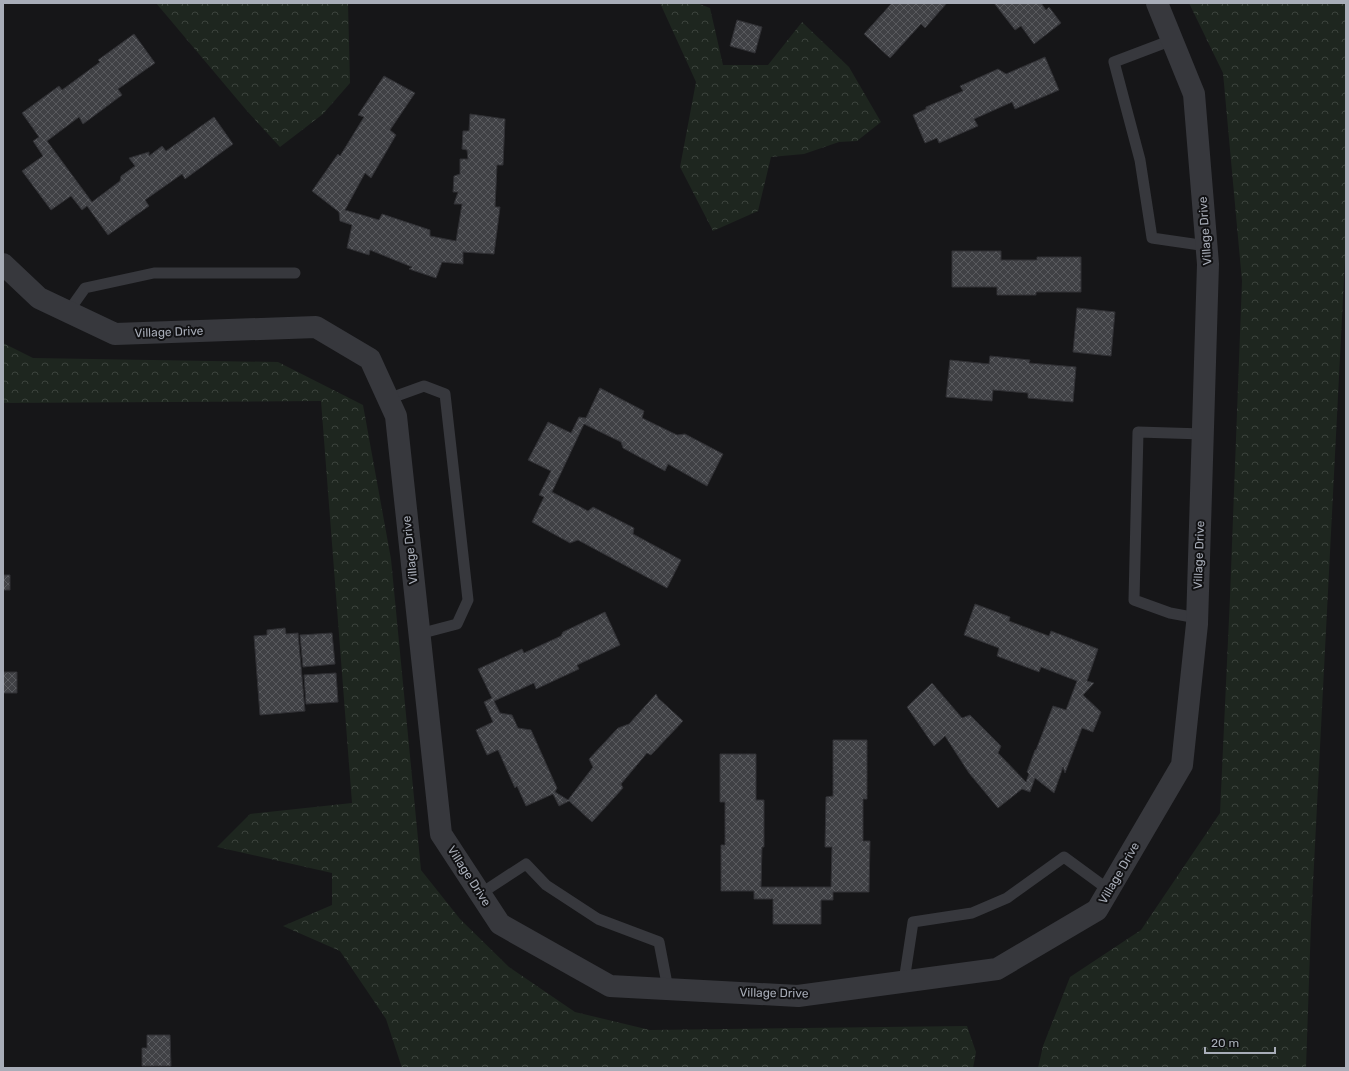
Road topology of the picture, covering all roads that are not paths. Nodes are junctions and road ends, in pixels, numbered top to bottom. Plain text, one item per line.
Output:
1 (1157, 3) edge
2 (1172, 40) junction
3 (1207, 246) junction
4 (3, 264) edge
5 (295, 273) dead end
6 (68, 312) junction
7 (388, 399) junction
8 (1203, 434) junction
9 (1197, 618) junction
10 (420, 634) junction
11 (1109, 890) junction
12 (480, 894) junction
13 (904, 981) junction
14 (668, 989) junction

1 - 2 street, Village Drive
2 - 3 street, Village Drive
2 - 3 lane
3 - 8 street, Village Drive
4 - 6 street, Village Drive
5 - 6 lane
6 - 7 street, Village Drive
7 - 10 street, Village Drive
7 - 10 lane
8 - 9 street, Village Drive
8 - 9 lane
9 - 11 street, Village Drive
10 - 12 street, Village Drive
11 - 13 street, Village Drive
11 - 13 lane
12 - 14 street, Village Drive
12 - 14 lane
13 - 14 street, Village Drive

